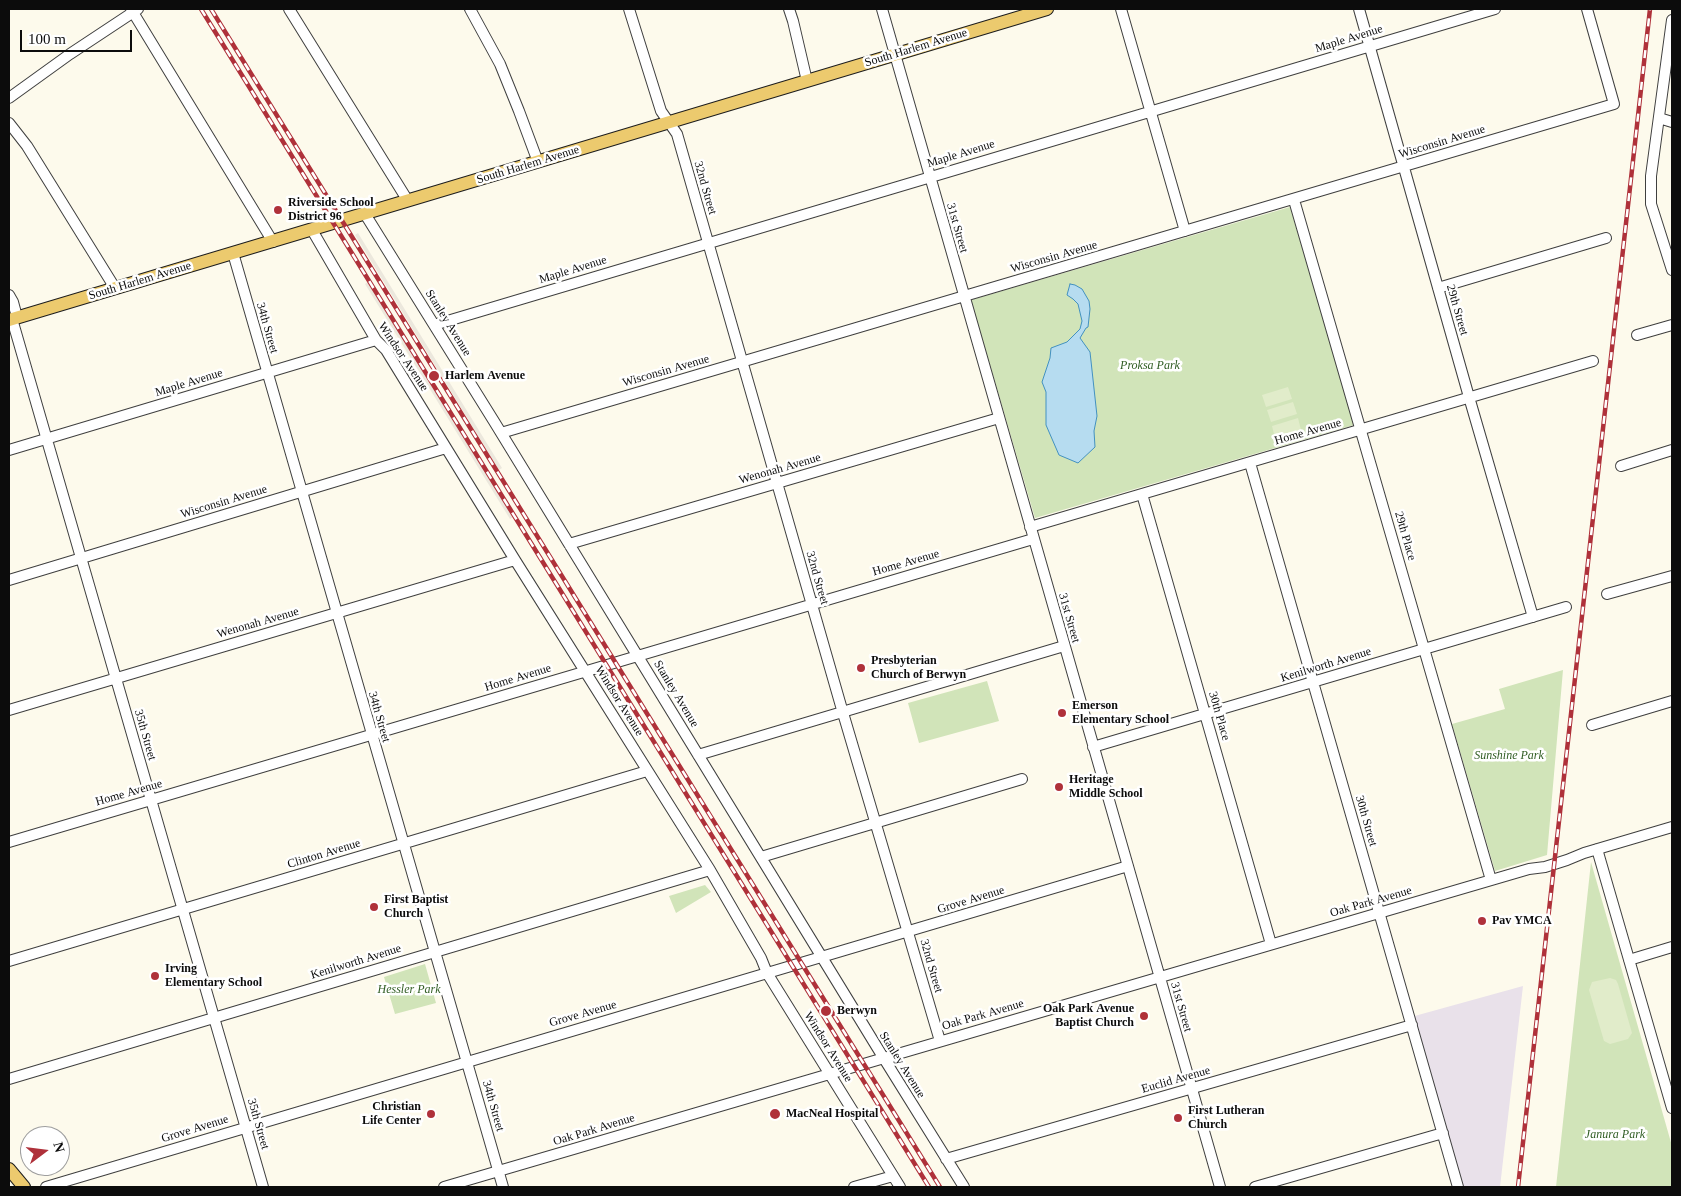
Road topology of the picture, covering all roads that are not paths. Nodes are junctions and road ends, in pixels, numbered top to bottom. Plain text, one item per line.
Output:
1 (288, 9) edge
2 (470, 9) edge
3 (629, 9) edge
4 (789, 9) edge
5 (882, 9) edge
6 (1048, 9) edge
7 (1121, 9) edge
8 (1359, 9) edge
9 (1495, 9) edge
10 (1587, 9) edge
11 (134, 10) edge
12 (1672, 20) edge
13 (1370, 46) junction
14 (894, 55) junction
15 (807, 81) junction
16 (9, 98) edge
17 (1151, 111) junction
18 (1659, 118) junction
19 (670, 122) junction
20 (1672, 122) edge
21 (9, 123) edge
22 (538, 162) junction
23 (1404, 166) junction
24 (929, 177) junction
25 (1294, 200) junction
26 (408, 201) junction
27 (365, 214) junction
28 (312, 230) junction
29 (1185, 232) junction
30 (1606, 238) dead end
31 (1668, 240) edge
32 (273, 242) junction
33 (708, 243) junction
34 (233, 253) junction
35 (1672, 270) edge
36 (115, 288) junction
37 (1438, 288) junction
38 (9, 295) edge
39 (964, 297) junction
40 (13, 319) edge
41 (434, 324) junction
42 (1672, 325) edge
43 (1637, 335) dead end
44 (376, 340) junction
45 (1593, 360) dead end
46 (742, 362) junction
47 (267, 373) junction
48 (1469, 397) junction
49 (999, 418) junction
50 (1361, 430) junction
51 (501, 433) junction
52 (47, 439) junction
53 (446, 448) junction
54 (9, 450) edge
55 (1672, 450) edge
56 (1250, 463) junction
57 (1621, 466) dead end
58 (777, 483) junction
59 (302, 492) junction
60 (1142, 494) junction
61 (1030, 527) junction
62 (1034, 539) junction
63 (568, 544) junction
64 (81, 558) junction
65 (515, 560) junction
66 (1672, 576) edge
67 (9, 580) edge
68 (1607, 594) dead end
69 (812, 604) junction
70 (1566, 607) dead end
71 (336, 613) junction
72 (1533, 617) junction
73 (1064, 646) junction
74 (1424, 649) junction
75 (638, 656) junction
76 (586, 671) junction
77 (116, 678) junction
78 (1313, 682) junction
79 (1672, 701) edge
80 (9, 710) edge
81 (843, 713) junction
82 (1206, 713) junction
83 (1592, 724) dead end
84 (371, 735) junction
85 (1094, 747) junction
86 (698, 755) junction
87 (647, 771) junction
88 (1022, 779) dead end
89 (151, 800) junction
90 (876, 822) junction
91 (1672, 827) edge
92 (9, 842) edge
93 (403, 842) junction
94 (1597, 849) junction
95 (761, 857) junction
96 (1128, 866) junction
97 (710, 870) junction
98 (1491, 880) junction
99 (183, 910) junction
100 (1379, 913) junction
101 (908, 932) junction
102 (1271, 944) junction
103 (1672, 947) edge
104 (435, 952) junction
105 (822, 957) junction
106 (1629, 960) junction
107 (9, 961) edge
108 (767, 973) junction
109 (1160, 977) junction
110 (214, 1018) junction
111 (1412, 1025) junction
112 (940, 1041) junction
113 (883, 1058) junction
114 (467, 1062) junction
115 (1672, 1067) edge
116 (1661, 1070) junction
117 (829, 1073) junction
118 (9, 1079) edge
119 (1192, 1088) junction
120 (1672, 1108) edge
121 (246, 1127) junction
122 (1443, 1133) junction
123 (946, 1159) junction
124 (9, 1169) edge
125 (498, 1171) junction
126 (893, 1176) junction
127 (24, 1187) edge
128 (46, 1187) edge
129 (263, 1187) edge
130 (444, 1187) edge
131 (503, 1187) edge
132 (854, 1187) edge
133 (900, 1187) edge
134 (964, 1187) edge
135 (1220, 1187) edge
136 (1255, 1187) edge
137 (1458, 1187) edge

1 - 26 street
2 - 22 street
3 - 19 street, 32nd Street
4 - 15 street
5 - 14 street, 31st Street
6 - 14 main road, South Harlem Avenue
7 - 17 street
8 - 13 street, 29th Street
9 - 13 street, Maple Avenue
10 - 23 street, Wisconsin Avenue
11 - 16 street
11 - 32 street
12 - 18 street
13 - 17 street, Maple Avenue
13 - 23 street, 29th Street
14 - 15 main road, South Harlem Avenue
14 - 24 street, 31st Street
15 - 19 main road, South Harlem Avenue
17 - 24 street, Maple Avenue
17 - 29 street
18 - 20 street
18 - 31 street
19 - 22 main road, South Harlem Avenue
19 - 33 street, 32nd Street
21 - 36 street
22 - 26 main road, South Harlem Avenue
23 - 25 street, Wisconsin Avenue
23 - 37 street, 29th Street
24 - 33 street, Maple Avenue
24 - 39 street, 31st Street
25 - 29 street, Wisconsin Avenue
25 - 50 street, 29th Place
26 - 27 main road, South Harlem Avenue
27 - 28 main road, South Harlem Avenue
27 - 41 street, Stanley Avenue
28 - 32 main road, South Harlem Avenue
28 - 44 street, Windsor Avenue
29 - 39 street, Wisconsin Avenue
30 - 37 street
31 - 35 street
32 - 34 main road, South Harlem Avenue
33 - 41 street, Maple Avenue
33 - 46 street, 32nd Street
34 - 36 main road, South Harlem Avenue
34 - 47 street, 34th Street
36 - 40 main road, South Harlem Avenue
37 - 48 street, 29th Street
38 - 40 street, 35th Street
39 - 46 street, Wisconsin Avenue
39 - 49 street, 31st Street
40 - 52 street, 35th Street
41 - 51 street, Stanley Avenue
42 - 43 street
44 - 47 street, Maple Avenue
44 - 53 street, Windsor Avenue
45 - 48 street, Home Avenue
46 - 51 street, Wisconsin Avenue
46 - 58 street, 32nd Street
47 - 52 street, Maple Avenue
47 - 59 street, 34th Street
48 - 50 street, Home Avenue
48 - 72 street, 29th Street
49 - 58 street, Wenonah Avenue
49 - 61 street, 31st Street
50 - 56 street, Home Avenue
50 - 74 street, 29th Place
51 - 63 street, Stanley Avenue
52 - 54 street, Maple Avenue
52 - 64 street, 35th Street
53 - 59 street, Wisconsin Avenue
53 - 65 street, Windsor Avenue
55 - 57 street
56 - 60 street, Home Avenue
56 - 78 street, 30th Street
58 - 63 street, Wenonah Avenue
58 - 69 street, 32nd Street
59 - 64 street, Wisconsin Avenue
59 - 71 street, 34th Street
60 - 61 street, Home Avenue
60 - 82 street, 30th Place
61 - 62 street, 31st Street
62 - 69 street, Home Avenue
62 - 73 street, 31st Street
63 - 75 street, Stanley Avenue
64 - 67 street, Wisconsin Avenue
64 - 77 street, 35th Street
65 - 71 street, Wenonah Avenue
65 - 76 street, Windsor Avenue
66 - 68 street
69 - 75 street, Home Avenue
69 - 81 street, 32nd Street
70 - 72 street, Kenilworth Avenue
71 - 77 street, Wenonah Avenue
71 - 84 street, 34th Street
72 - 74 street, Kenilworth Avenue
73 - 81 street
73 - 85 street, 31st Street
74 - 78 street, Kenilworth Avenue
74 - 98 street, 29th Place
75 - 76 street, Home Avenue
75 - 86 street, Stanley Avenue
76 - 84 street, Home Avenue
76 - 87 street, Windsor Avenue
77 - 80 street, Wenonah Avenue
77 - 89 street, 35th Street
78 - 82 street, Kenilworth Avenue
78 - 100 street, 30th Street
79 - 83 street
81 - 86 street
81 - 90 street, 32nd Street
82 - 85 street, Kenilworth Avenue
82 - 102 street, 30th Place
84 - 89 street, Home Avenue
84 - 93 street, 34th Street
85 - 96 street, 31st Street
86 - 95 street, Stanley Avenue
87 - 93 street, Clinton Avenue
87 - 97 street, Windsor Avenue
88 - 90 street
89 - 92 street, Home Avenue
89 - 99 street, 35th Street
90 - 95 street
90 - 101 street, 32nd Street
91 - 94 street, Oak Park Avenue
93 - 99 street, Clinton Avenue
93 - 104 street, 34th Street
94 - 98 street, Oak Park Avenue
94 - 106 street
95 - 105 street, Stanley Avenue
96 - 101 street, Grove Avenue
96 - 109 street, 31st Street
97 - 104 street, Kenilworth Avenue
97 - 108 street, Windsor Avenue
98 - 100 street, Oak Park Avenue
99 - 107 street, Clinton Avenue
99 - 110 street, 35th Street
100 - 102 street, Oak Park Avenue
100 - 111 street, 30th Street
101 - 105 street, Grove Avenue
101 - 112 street, 32nd Street
102 - 109 street, Oak Park Avenue
103 - 106 street
104 - 110 street, Kenilworth Avenue
104 - 114 street, 34th Street
105 - 108 street, Grove Avenue
105 - 113 street, Stanley Avenue
106 - 116 street
108 - 114 street, Grove Avenue
108 - 117 street, Windsor Avenue
109 - 112 street, Oak Park Avenue
109 - 119 street, 31st Street
110 - 118 street, Kenilworth Avenue
110 - 121 street, 35th Street
111 - 119 street, Euclid Avenue
111 - 122 street, 30th Street
112 - 113 street, Oak Park Avenue
113 - 117 street, Oak Park Avenue
113 - 123 street, Stanley Avenue
114 - 121 street, Grove Avenue
114 - 125 street, 34th Street
115 - 116 street
116 - 120 street
117 - 125 street, Oak Park Avenue
117 - 126 street, Windsor Avenue
119 - 123 street, Euclid Avenue
119 - 135 street, 31st Street
121 - 128 street, Grove Avenue
121 - 129 street, 35th Street
122 - 136 street
122 - 137 street, 30th Street
123 - 134 street, Stanley Avenue
124 - 127 main road
125 - 130 street, Oak Park Avenue
125 - 131 street, 34th Street
126 - 132 street
126 - 133 street, Windsor Avenue

